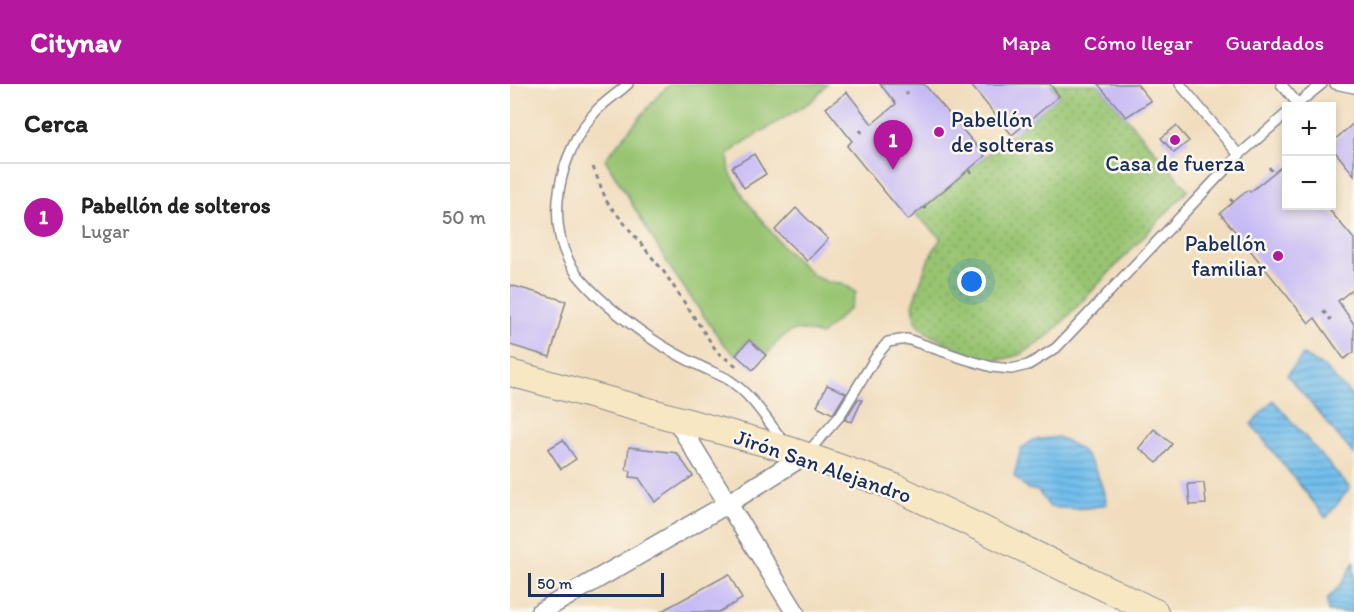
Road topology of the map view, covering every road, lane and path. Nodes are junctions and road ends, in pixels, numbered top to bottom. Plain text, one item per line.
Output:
1 (628, 84) edge
2 (1180, 84) edge
3 (1281, 84) edge
4 (1322, 84) edge
5 (1335, 84) edge
6 (1354, 88) edge
7 (1294, 102) edge
8 (1300, 102) edge
9 (1282, 118) edge
10 (1239, 155) junction
11 (593, 166) dead end
12 (1269, 167) dead end
13 (1273, 173) dead end
14 (1323, 311) dead end
15 (1331, 320) dead end
16 (738, 367) dead end
17 (510, 373) edge
18 (675, 418) junction
19 (798, 452) junction
20 (729, 503) junction
21 (540, 612) edge
22 (795, 612) edge
23 (1155, 612) edge

1 - 19 lane
2 - 10 lane
3 - 7 lane
4 - 8 lane
5 - 6 lane
9 - 10 lane
10 - 19 lane
11 - 16 path
12 - 13 path
14 - 15 path
17 - 18 street, Jirón San Alejandro
18 - 19 street, Jirón San Alejandro
18 - 20 street
19 - 20 street
19 - 23 street, Jirón San Alejandro
20 - 21 street
20 - 22 street

